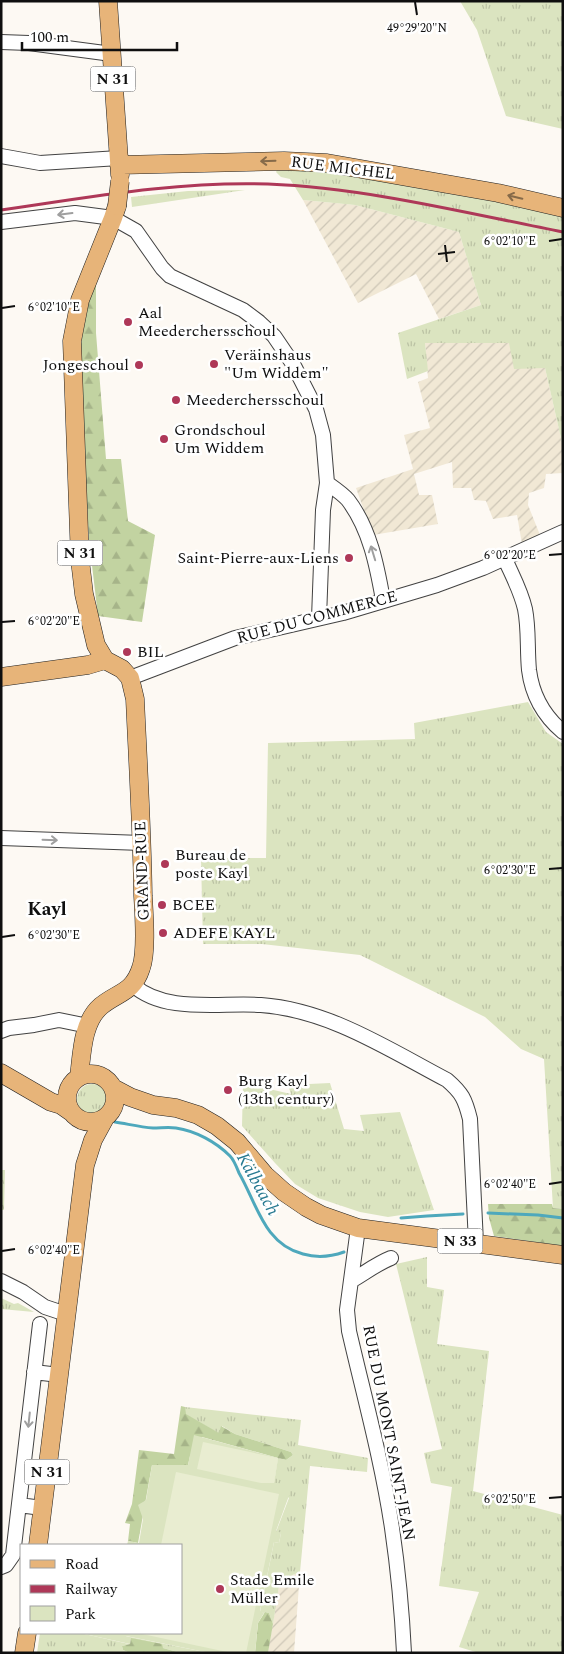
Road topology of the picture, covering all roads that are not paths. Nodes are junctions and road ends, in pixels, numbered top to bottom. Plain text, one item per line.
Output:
1 (108, 1) edge
2 (1, 42) edge
3 (112, 54) junction
4 (1, 156) edge
5 (119, 168) junction
6 (563, 208) edge
7 (115, 212) junction
8 (1, 222) edge
9 (327, 483) junction
10 (563, 532) edge
11 (505, 559) junction
12 (383, 600) junction
13 (319, 618) junction
14 (105, 660) junction
15 (1, 677) edge
16 (130, 678) junction
17 (563, 732) edge
18 (1, 838) edge
19 (142, 843) junction
20 (133, 985) junction
21 (3, 1030) edge
22 (86, 1034) junction
23 (1, 1073) edge
24 (101, 1076) junction
25 (74, 1082) junction
26 (113, 1088) junction
27 (32, 1090) junction
28 (153, 1105) junction
29 (75, 1115) junction
30 (108, 1115) junction
31 (85, 1165) junction
32 (358, 1228) junction
33 (476, 1243) junction
34 (563, 1256) edge
35 (390, 1258) dead end
36 (1, 1281) edge
37 (351, 1281) junction
38 (66, 1314) junction
39 (40, 1324) dead end
40 (34, 1372) junction
41 (59, 1376) junction
42 (19, 1505) junction
43 (42, 1508) junction
44 (38, 1544) edge
45 (1, 1567) edge
46 (27, 1634) edge
47 (24, 1653) edge
48 (404, 1653) edge

1 - 3 main road, N 31
2 - 3 street
3 - 5 main road, N 31
4 - 5 street
6 -> 5 main road, RUE MICHEL
5 - 7 main road, N 31, bridge
7 -> 8 street
7 - 9 street
7 - 14 main road, N 31
12 -> 9 street
9 - 13 street
10 - 11 street, RUE DU COMMERCE
11 - 12 street, RUE DU COMMERCE
11 - 17 street
12 - 13 street, RUE DU COMMERCE
13 - 16 street, RUE DU COMMERCE
14 - 15 main road
14 - 16 main road
16 - 19 main road, GRAND-RUE
18 -> 19 street
19 - 20 main road, GRAND-RUE
20 - 22 main road
20 - 33 street
21 - 22 street
22 - 24 main road
22 - 25 main road
23 - 27 main road
24 - 25 main road
24 - 26 main road
25 - 27 main road
25 - 29 main road
26 - 28 main road, N 33
26 - 30 main road
27 - 29 main road
28 - 30 main road, N 33
28 - 32 main road, N 33
29 - 30 main road
29 - 31 main road, N 31
30 - 31 main road, N 31
31 - 38 main road, N 31
32 - 33 main road, N 33
32 - 37 street, RUE DU MONT SAINT-JEAN
33 - 34 main road, N 33
35 - 37 street
36 - 38 street
37 - 48 street, RUE DU MONT SAINT-JEAN
38 - 41 main road, N 31
39 - 40 street
40 - 41 street
40 -> 42 street
41 - 43 main road, N 31
42 - 43 street
42 - 45 street
43 - 44 main road, N 31
46 - 47 main road

